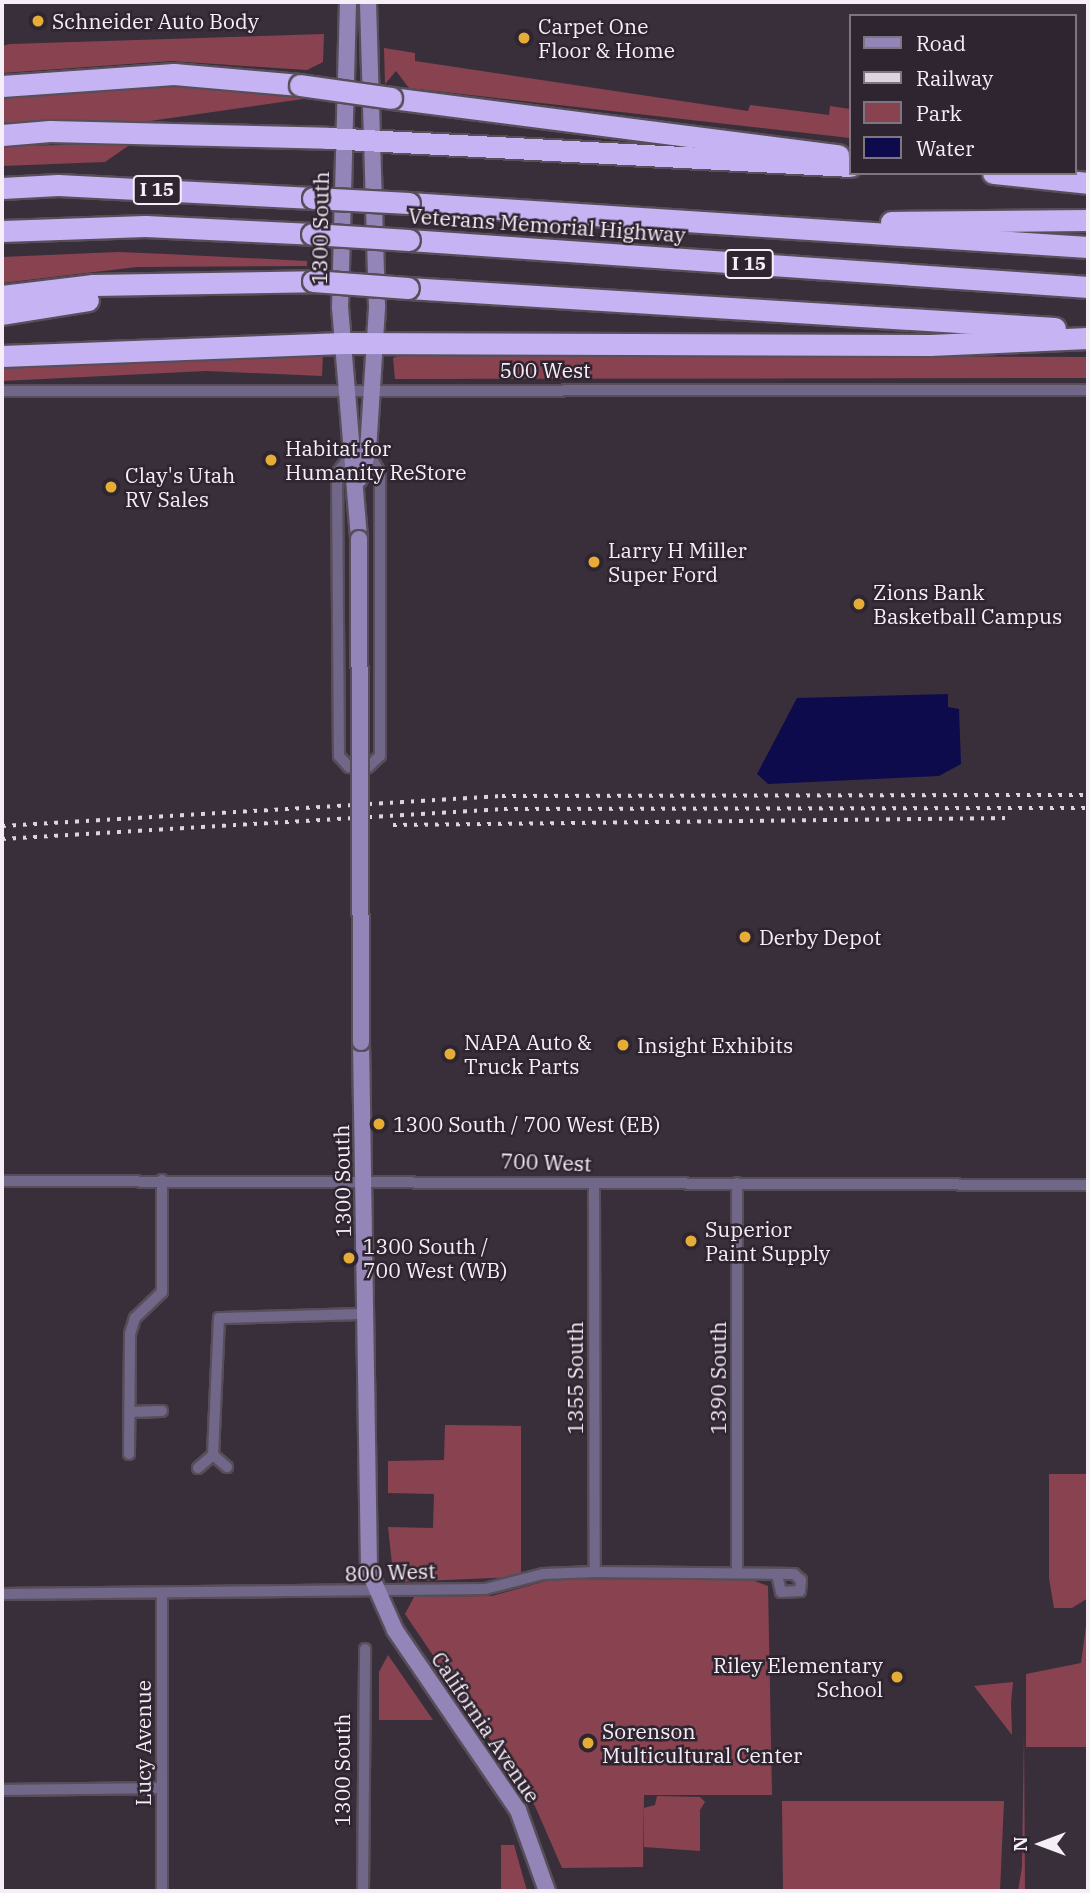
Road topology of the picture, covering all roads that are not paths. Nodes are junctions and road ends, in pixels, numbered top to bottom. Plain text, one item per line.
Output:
1 (348, 2) edge
2 (368, 2) edge
3 (2, 86) edge
4 (2, 135) edge
5 (343, 139) junction
6 (374, 141) junction
7 (848, 157) edge
8 (848, 166) edge
9 (1012, 175) edge
10 (1088, 183) edge
11 (2, 188) edge
12 (1088, 220) edge
13 (685, 224) junction
14 (2, 231) edge
15 (1088, 247) edge
16 (218, 282) junction
17 (1088, 287) edge
18 (2, 296) edge
19 (2, 314) edge
20 (1088, 330) edge
21 (1088, 338) edge
22 (343, 343) junction
23 (375, 343) junction
24 (2, 356) edge
25 (346, 389) junction
26 (373, 389) junction
27 (1088, 390) edge
28 (2, 391) edge
29 (368, 451) junction
30 (351, 455) junction
31 (359, 479) junction
32 (363, 1178) junction
33 (162, 1180) junction
34 (2, 1181) edge
35 (737, 1183) junction
36 (594, 1184) junction
37 (1088, 1185) edge
38 (365, 1314) junction
39 (130, 1412) junction
40 (162, 1412) dead end
41 (129, 1454) dead end
42 (214, 1455) junction
43 (227, 1466) dead end
44 (198, 1468) dead end
45 (595, 1572) junction
46 (737, 1573) junction
47 (777, 1574) dead end
48 (376, 1592) junction
49 (2, 1594) edge
50 (162, 1594) junction
51 (365, 1649) dead end
52 (162, 1788) junction
53 (2, 1790) edge
54 (162, 1891) edge
55 (363, 1891) edge
56 (547, 1891) edge

1 - 5 main road, 1300 South
2 - 6 main road, 1300 South
3 - 7 highway, bridge
4 - 5 highway
5 - 6 highway
5 - 22 main road, 1300 South
6 - 8 highway
6 - 23 main road, 1300 South
9 - 10 highway
11 - 13 highway, Veterans Memorial Highway / I 15, bridge
12 - 13 highway
13 - 15 highway, Veterans Memorial Highway / I 15
14 - 17 highway, Veterans Memorial Highway / I 15, bridge
16 - 18 highway
16 - 19 highway
16 - 20 highway, bridge
21 - 23 highway
22 - 23 highway
22 - 24 highway
22 - 25 main road, 1300 South
23 - 26 main road, 1300 South
25 - 26 street, 500 West
25 - 28 street, 500 West
25 - 30 main road, 1300 South
26 - 27 street, 500 West
26 - 29 main road, 1300 South
29 - 30 street, 1300 South
29 - 31 main road, 1300 South
30 - 31 main road, 1300 South
31 - 32 main road, 1300 South, bridge
32 - 33 street, 700 West
32 - 36 street, 700 West
32 - 38 main road, 1300 South
33 - 34 street, 700 West
33 - 39 street
35 - 36 street, 700 West
35 - 37 street, 700 West
35 - 46 street, 1390 South
36 - 45 street, 1355 South
38 - 42 street
38 - 48 main road, 1300 South
39 - 40 street
39 - 41 street
42 - 43 street
42 - 44 street
45 - 46 street, 800 West
45 - 48 street, 800 West
46 - 47 street, 800 West
48 - 50 street, 800 West
48 - 56 main road, California Avenue
49 - 50 street, 800 West
50 - 52 street, Lucy Avenue
51 - 55 street, 1300 South
52 - 53 street
52 - 54 street, Lucy Avenue

